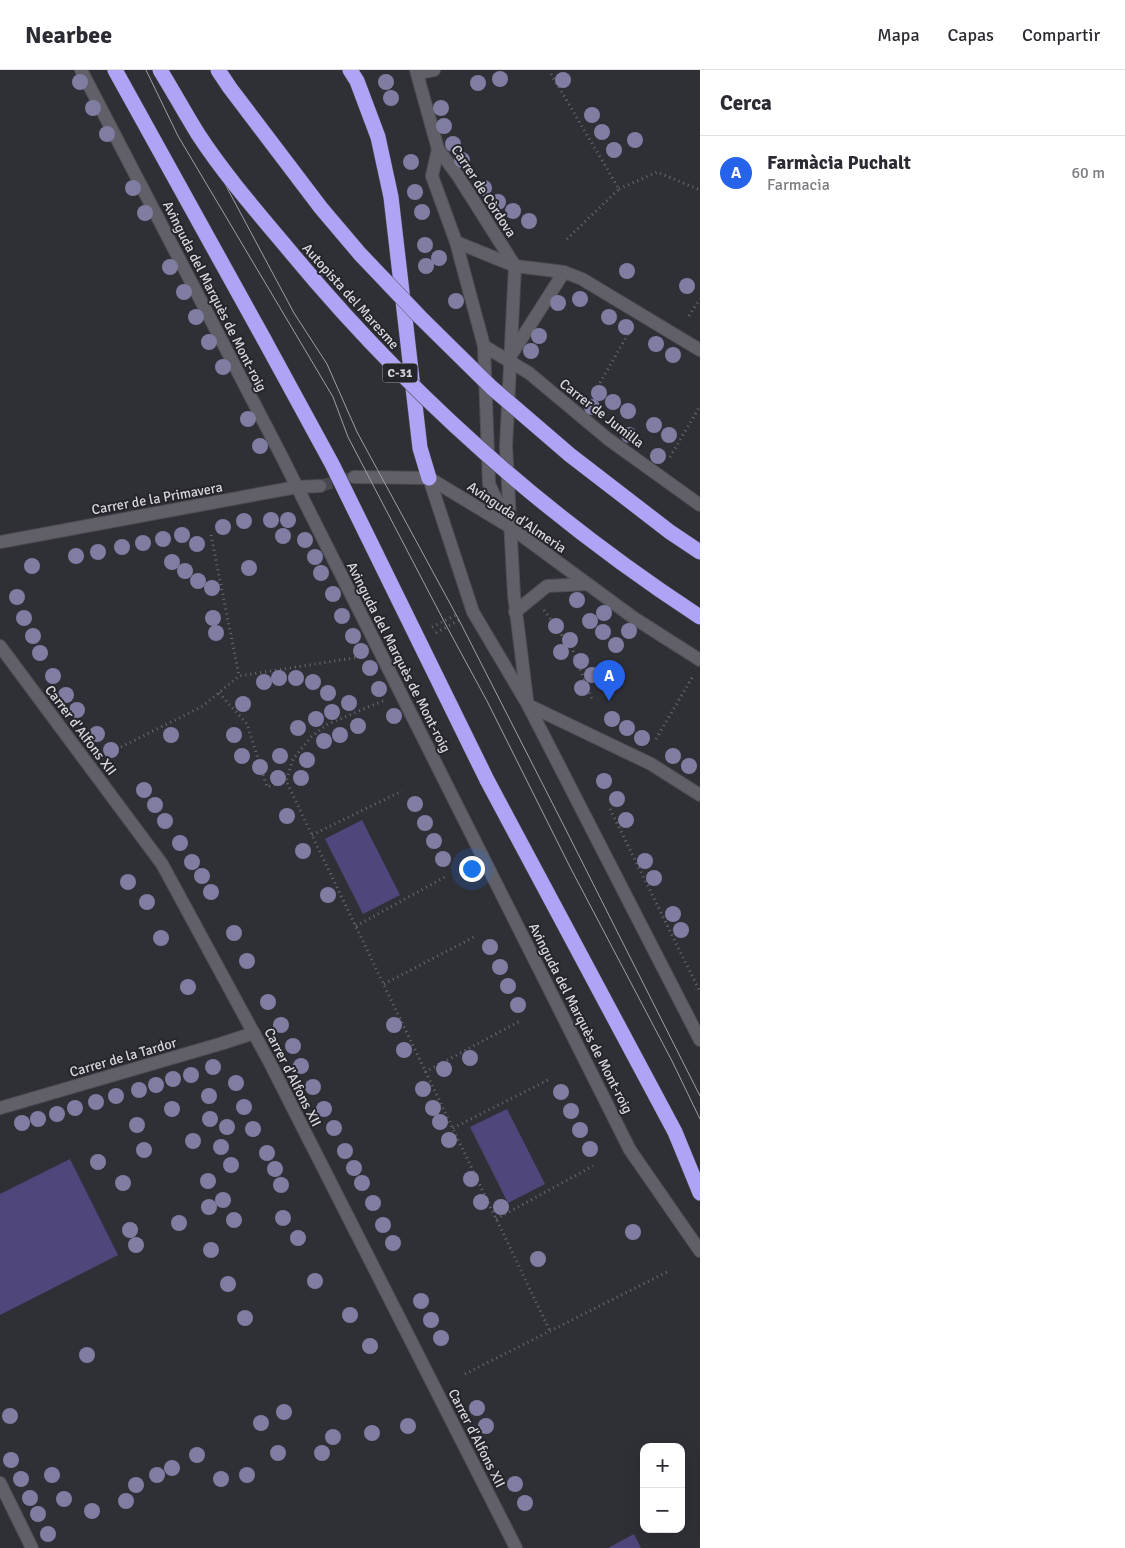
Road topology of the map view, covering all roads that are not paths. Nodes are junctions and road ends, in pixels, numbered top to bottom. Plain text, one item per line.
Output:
1 (81, 70) edge
2 (116, 70) edge
3 (160, 70) edge
4 (218, 70) edge
5 (350, 70) edge
6 (434, 70) edge
7 (417, 72) edge
8 (438, 149) junction
9 (456, 242) junction
10 (515, 266) junction
11 (564, 272) junction
12 (484, 346) junction
13 (700, 350) edge
14 (510, 359) junction
15 (354, 477) tunnel mouth
16 (429, 478) junction
17 (320, 486) tunnel mouth
18 (297, 487) junction
19 (700, 505) edge
20 (510, 527) junction
21 (0, 542) edge
22 (700, 552) edge
23 (588, 584) junction
24 (515, 612) junction
25 (700, 617) edge
26 (0, 646) edge
27 (700, 660) edge
28 (528, 705) junction
29 (700, 795) edge
30 (254, 1033) junction
31 (700, 1040) edge
32 (0, 1108) edge
33 (700, 1193) edge
34 (700, 1251) edge
35 (0, 1483) edge
36 (32, 1548) edge
37 (516, 1548) edge

1 - 18 street, Avinguda del Marquès de Mont-roig
2 - 33 highway, bridge
3 - 25 highway, Autopista del Maresme / C-31, bridge
4 - 22 highway, bridge
5 - 16 highway
6 - 7 street
7 - 8 street, Carrer de Còrdova
8 - 9 street
8 - 10 street, Carrer de Còrdova
9 - 10 street, Carrer de Còrdova
9 - 12 street
10 - 11 street, Carrer de Còrdova
10 - 14 street
11 - 13 street, Carrer de Còrdova
11 - 14 street
12 - 14 street, Carrer de Jumilla
12 - 20 street
14 - 19 street, Carrer de Jumilla
14 - 20 street
15 - 16 street
16 - 20 street, Avinguda d'Almeria
16 - 28 street
17 - 18 street, Carrer de la Primavera
18 - 21 street, Carrer de la Primavera
18 - 34 street, Avinguda del Marquès de Mont-roig
20 - 23 street, Avinguda d'Almeria
20 - 24 street
23 - 24 street
23 - 27 street, Avinguda d'Almeria
24 - 28 street
26 - 30 street, Carrer d'Alfons XII
28 - 29 street
28 - 31 street
30 - 32 street, Carrer de la Tardor
30 - 37 street, Carrer d'Alfons XII
35 - 36 street

